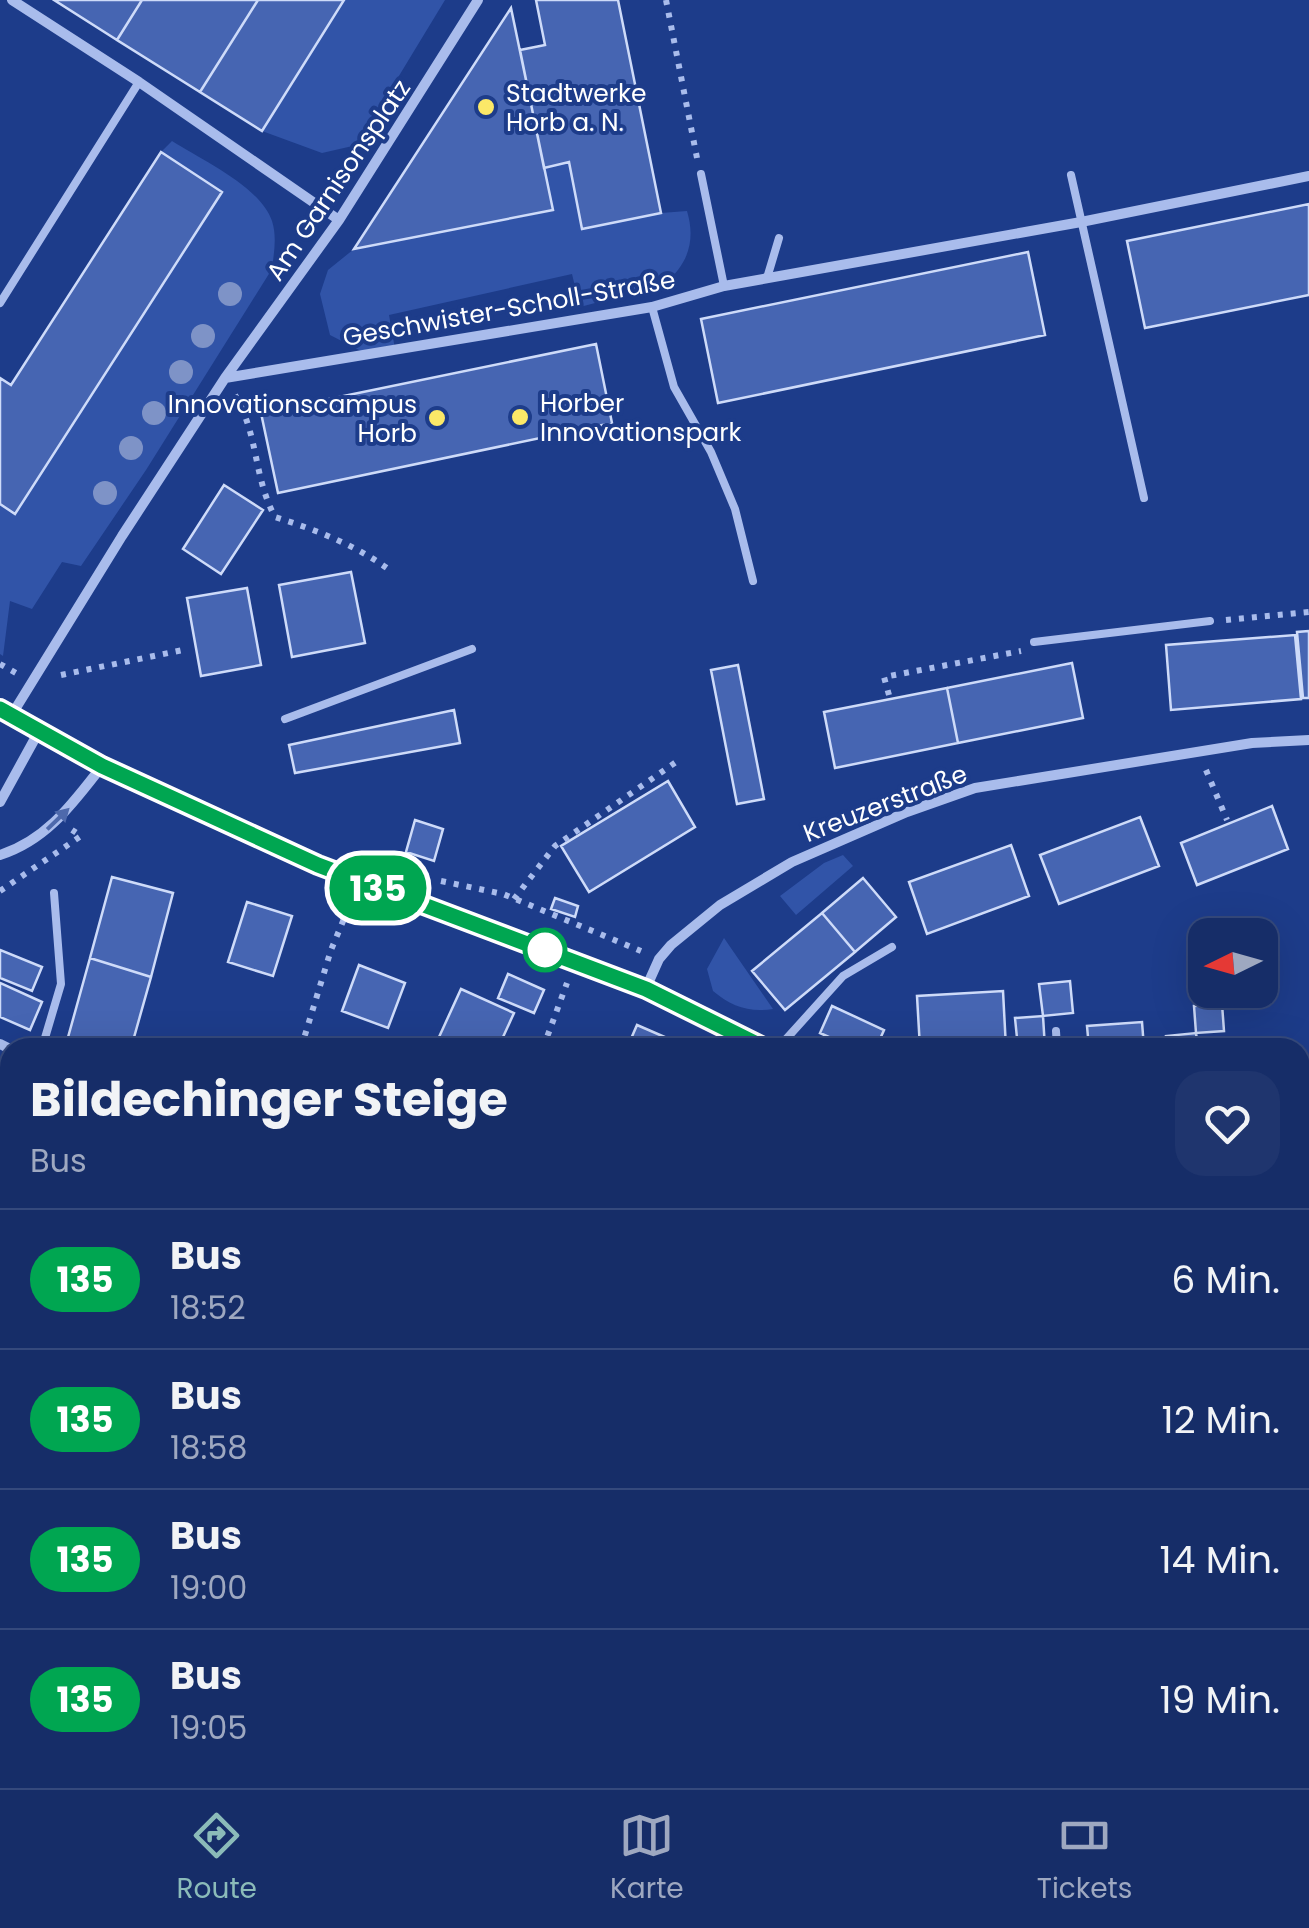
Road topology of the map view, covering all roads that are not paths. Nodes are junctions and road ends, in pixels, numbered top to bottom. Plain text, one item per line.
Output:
1 (12, 0) edge
2 (478, 0) edge
3 (139, 82) junction
4 (701, 174) road end
5 (1071, 175) dead end
6 (1309, 176) edge
7 (338, 220) junction
8 (1081, 222) junction
9 (779, 238) dead end
10 (767, 278) junction
11 (724, 286) junction
12 (0, 304) edge
13 (652, 308) junction
14 (226, 378) junction
15 (1144, 498) dead end
16 (753, 581) dead end
17 (1210, 621) road end
18 (1034, 642) road end
19 (472, 648) dead end
20 (6, 713) edge
21 (285, 718) dead end
22 (38, 733) junction
23 (1309, 740) edge
24 (102, 766) junction
25 (0, 802) edge
26 (0, 856) edge
27 (54, 893) dead end
28 (892, 946) dead end
29 (646, 989) junction
30 (1056, 1031) dead end
31 (45, 1038) edge
32 (745, 1038) edge
33 (787, 1038) edge
34 (1056, 1038) edge

1 - 3 street
2 - 7 street, Am Garnisonsplatz
3 - 7 street
3 - 12 lane
4 - 11 lane
5 - 8 lane
6 - 8 street, Geschwister-Scholl-Straße
7 - 14 street, Am Garnisonsplatz
8 - 10 street, Geschwister-Scholl-Straße
8 - 15 lane
9 - 10 lane
10 - 11 street, Geschwister-Scholl-Straße
11 - 13 street, Geschwister-Scholl-Straße
13 - 14 street, Geschwister-Scholl-Straße
13 - 16 lane
14 - 20 street
17 - 18 lane
19 - 21 lane
20 - 22 street
22 - 24 street
22 - 25 street
23 - 29 street, Kreuzerstraße
26 -> 24 street
24 - 29 street
27 - 31 lane
28 - 33 lane
29 - 32 street
30 - 34 lane

